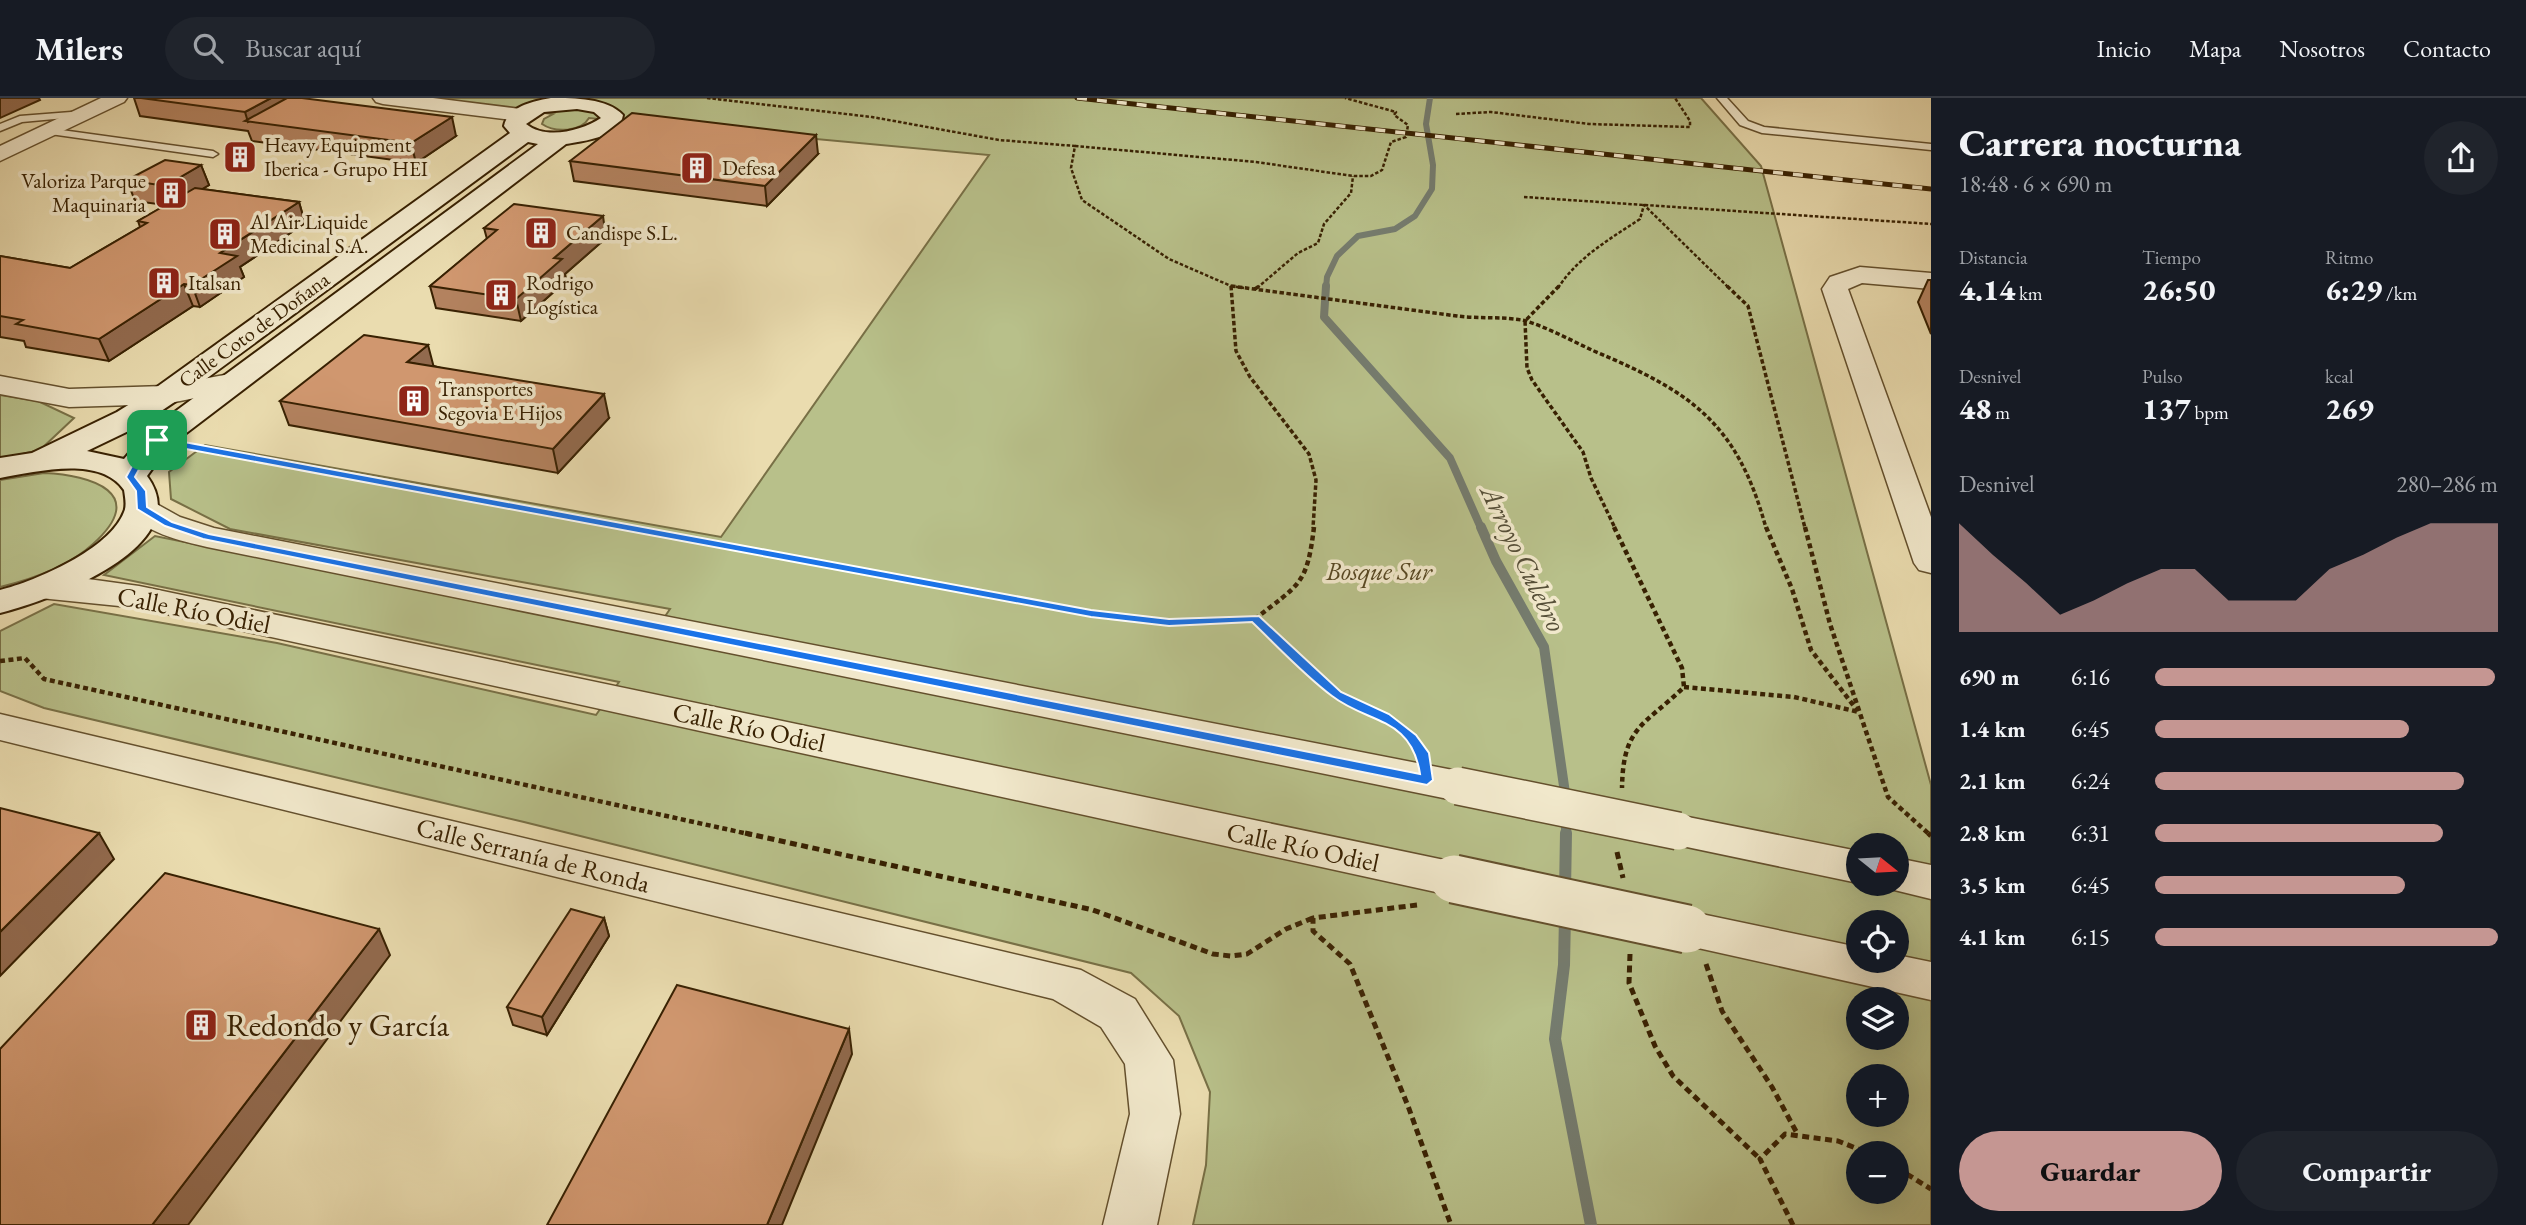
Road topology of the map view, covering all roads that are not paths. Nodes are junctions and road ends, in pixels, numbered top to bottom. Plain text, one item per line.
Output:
1 (117, 98) edge
2 (383, 98) edge
3 (1722, 98) edge
4 (84, 114) junction
5 (523, 124) junction
6 (0, 128) edge
7 (47, 131) junction
8 (560, 138) junction
9 (1931, 147) edge
10 (214, 153) dead end
11 (0, 154) edge
12 (1931, 281) edge
13 (235, 382) junction
14 (0, 385) edge
15 (165, 395) junction
16 (69, 398) junction
17 (54, 455) junction
18 (0, 468) edge
19 (136, 493) junction
20 (1931, 563) edge
21 (12, 599) edge
22 (0, 727) edge
23 (1846, 865) edge
24 (1909, 877) edge
25 (1931, 882) edge
26 (1931, 981) edge
27 (1129, 1225) edge

1 - 4 street
2 - 5 street
3 - 9 lane
4 - 6 lane
4 - 7 street
5 - 8 street
5 - 8 street, Calle Coto de Doñana
5 - 15 street, Calle Coto de Doñana
7 - 10 lane
7 - 11 street
8 - 13 street, Calle Coto de Doñana
12 - 20 street
13 - 15 street
13 - 19 street, Calle Coto de Doñana
14 - 16 street
15 - 16 street
15 - 17 street, Calle Coto de Doñana
16 - 17 street
17 - 18 street
17 - 19 street
19 - 21 street, Calle Coto de Doñana
19 - 23 street, bridge
21 - 26 street, Calle Río Odiel, bridge
22 - 27 street, Calle Serranía de Ronda
24 - 25 street

